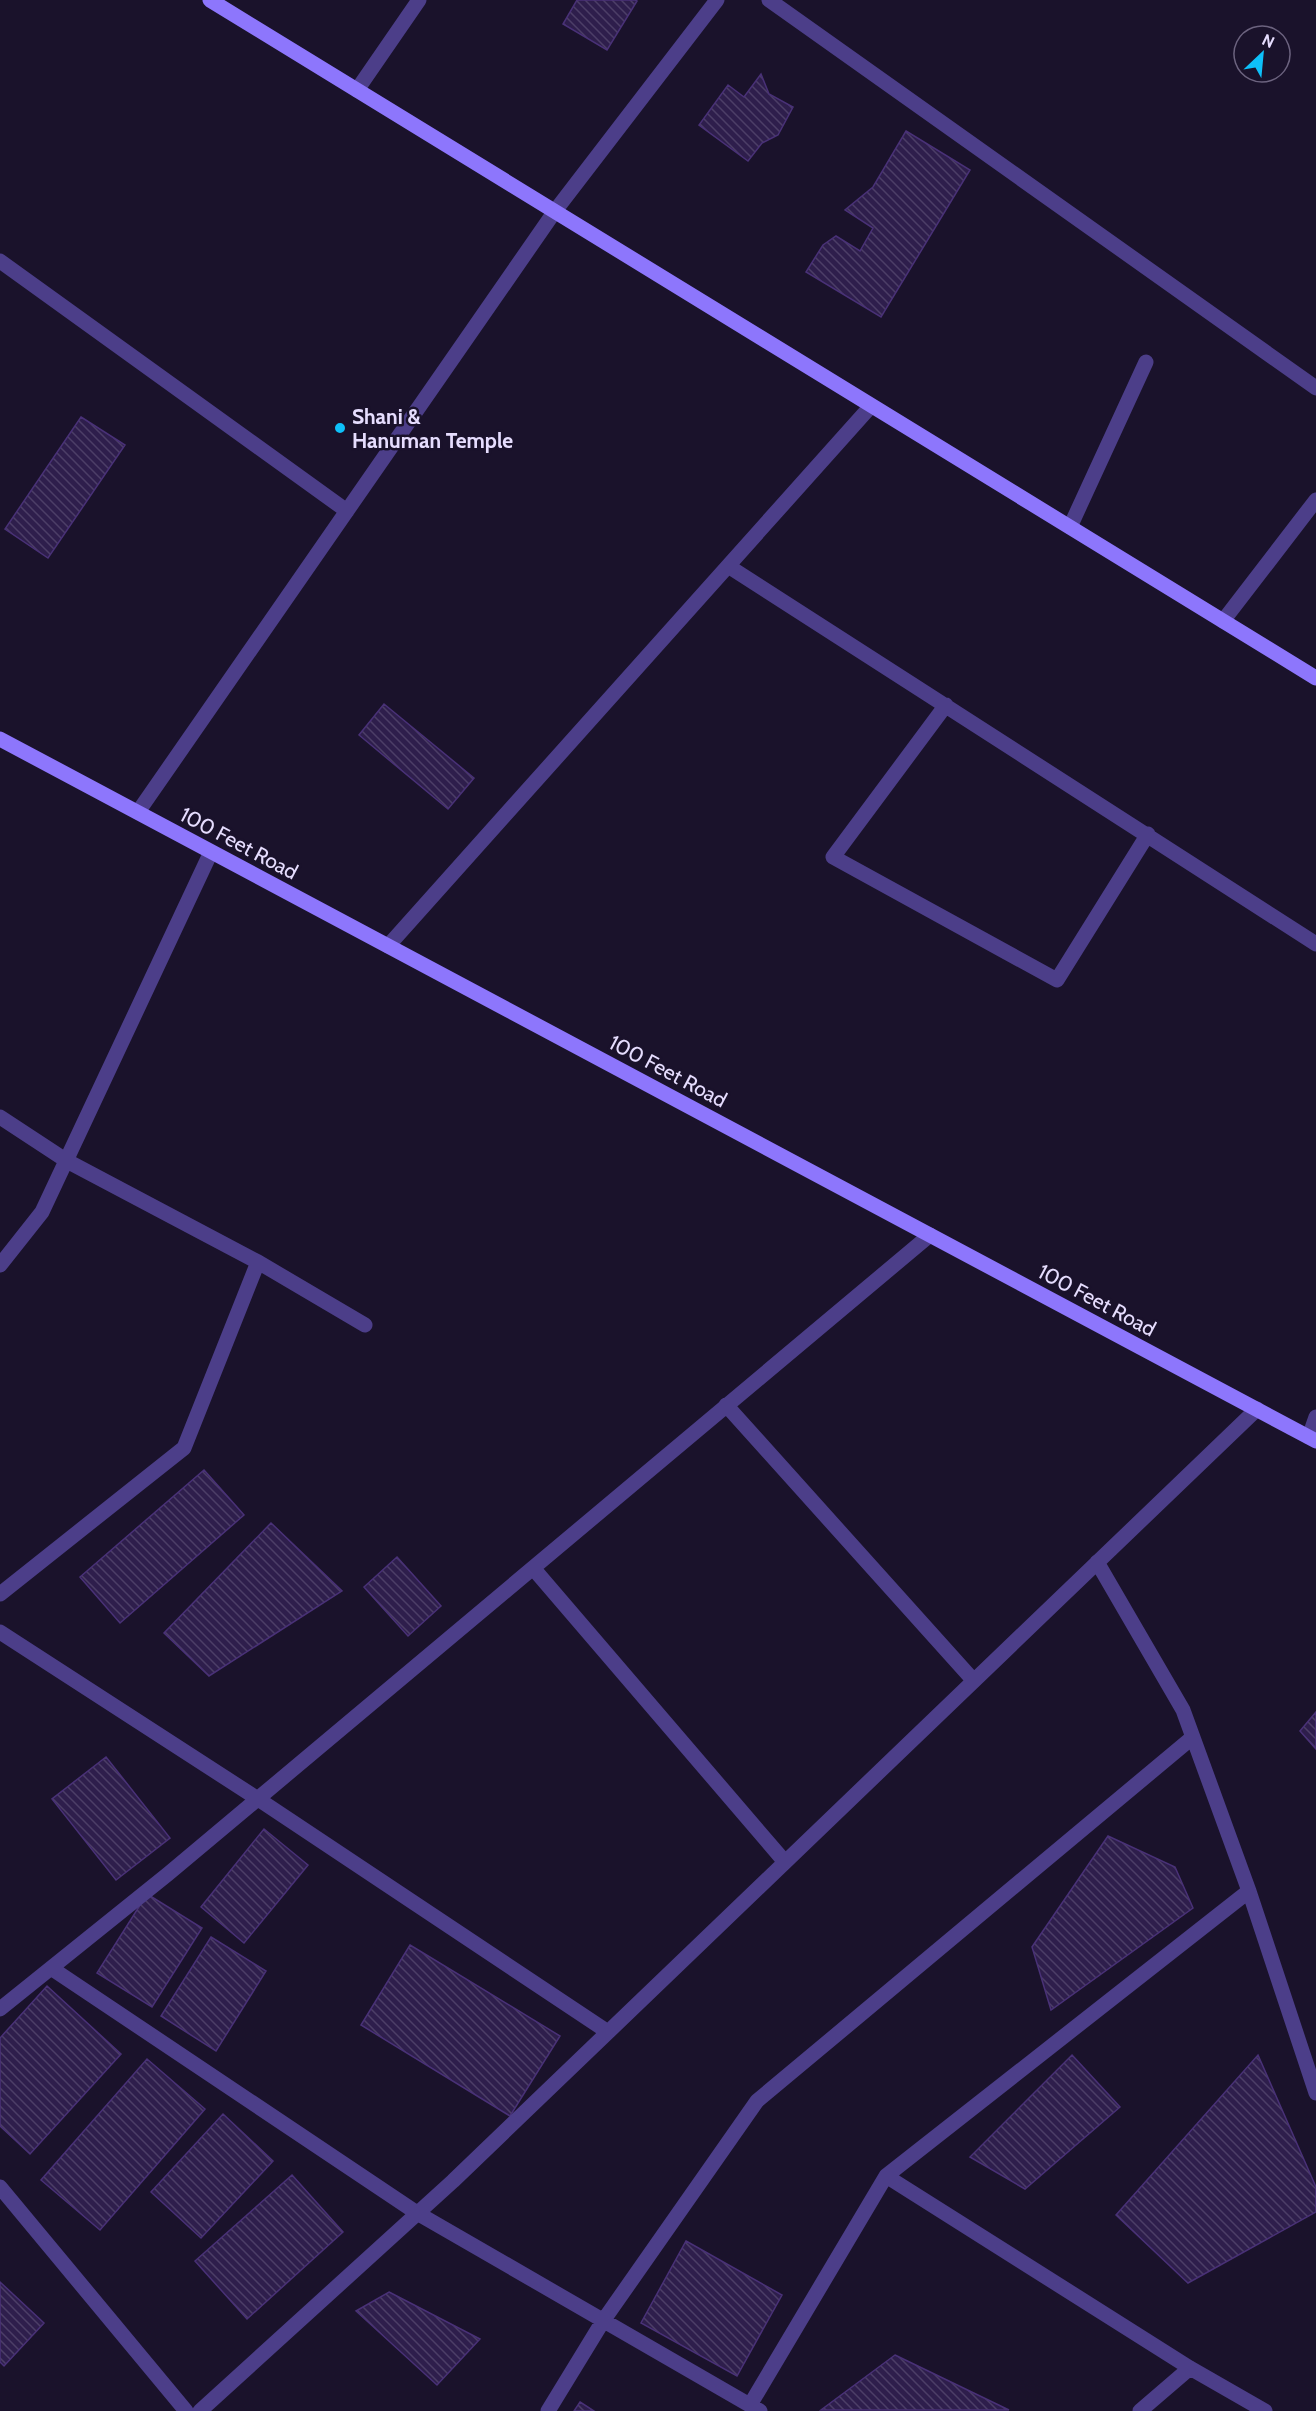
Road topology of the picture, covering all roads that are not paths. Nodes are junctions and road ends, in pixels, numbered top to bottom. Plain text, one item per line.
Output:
1 (210, 0) edge
2 (419, 0) edge
3 (717, 0) edge
4 (769, 0) edge
5 (357, 90) junction
6 (555, 211) junction
7 (0, 261) edge
8 (1146, 362) dead end
9 (1316, 388) edge
10 (871, 405) junction
11 (1316, 500) edge
12 (347, 511) junction
13 (1070, 527) junction
14 (728, 566) junction
15 (1223, 621) junction
16 (1316, 678) edge
17 (946, 705) junction
18 (0, 739) edge
19 (138, 813) junction
20 (1148, 834) junction
21 (211, 852) junction
22 (1316, 944) edge
23 (388, 946) junction
24 (0, 1117) edge
25 (68, 1161) junction
26 (930, 1235) junction
27 (258, 1262) junction
28 (0, 1265) edge
29 (365, 1325) dead end
30 (726, 1406) junction
31 (1257, 1409) junction
32 (1316, 1417) edge
33 (1312, 1439) edge
34 (1097, 1562) junction
35 (533, 1568) junction
36 (0, 1594) edge
37 (0, 1632) edge
38 (974, 1681) junction
39 (1193, 1737) junction
40 (258, 1799) junction
41 (785, 1863) junction
42 (1249, 1891) junction
43 (51, 1968) junction
44 (0, 2009) edge
45 (608, 2032) junction
46 (1316, 2093) edge
47 (886, 2176) junction
48 (0, 2187) edge
49 (417, 2213) junction
50 (603, 2321) junction
51 (1190, 2368) junction
52 (755, 2408) edge
53 (186, 2411) edge
54 (200, 2411) edge
55 (548, 2411) edge
56 (1140, 2411) edge
57 (1265, 2411) edge

1 - 5 main road
2 - 5 street
3 - 6 street
4 - 9 street
5 - 6 main road
6 - 10 main road
6 - 12 street
7 - 12 street
8 - 13 street
10 - 13 main road
10 - 14 street
11 - 15 street
12 - 19 street
13 - 15 main road
14 - 17 street
14 - 23 street
15 - 16 main road
17 - 20 street
17 - 20 street
18 - 19 main road, 100 Feet Road
19 - 21 main road, 100 Feet Road
20 - 22 street
21 - 23 main road, 100 Feet Road
21 - 25 street
23 - 26 main road, 100 Feet Road
24 - 25 street
25 - 27 street
25 - 28 street
26 - 30 street
26 - 31 main road, 100 Feet Road
27 - 29 street
27 - 36 street
30 - 35 street
30 - 38 street
31 - 33 main road, 100 Feet Road
31 - 34 street
32 - 33 street
34 - 38 street
34 - 39 street
35 - 40 street
35 - 41 street
37 - 40 street
38 - 41 street
39 - 42 street
39 - 50 street
40 - 43 street
40 - 45 street
41 - 45 street
42 - 46 street
42 - 47 street
43 - 44 street
43 - 49 street
45 - 49 street
47 - 51 street
47 - 52 street
48 - 53 street
49 - 50 street
49 - 54 street
50 - 52 street
50 - 55 street
51 - 56 street
51 - 57 street

